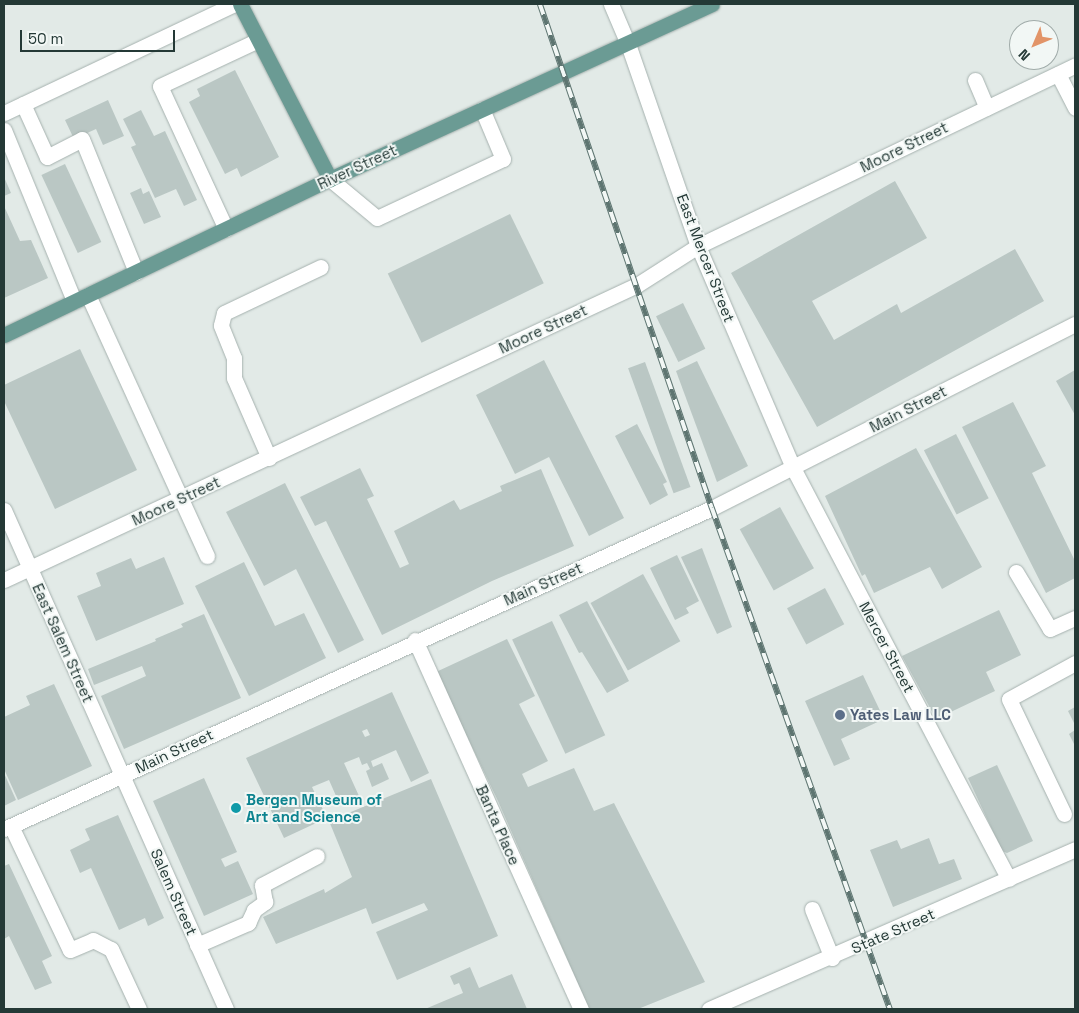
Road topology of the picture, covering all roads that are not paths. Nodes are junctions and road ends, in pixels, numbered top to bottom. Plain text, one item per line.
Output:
1 (234, 4) edge
2 (240, 4) edge
3 (611, 4) edge
4 (712, 4) edge
5 (258, 40) junction
6 (628, 44) junction
7 (1075, 66) edge
8 (1058, 74) junction
9 (974, 80) dead end
10 (23, 104) junction
11 (987, 108) junction
12 (1075, 108) edge
13 (482, 109) junction
14 (4, 113) edge
15 (4, 130) edge
16 (330, 179) junction
17 (226, 229) junction
18 (698, 246) junction
19 (321, 267) dead end
20 (136, 272) junction
21 (81, 298) junction
22 (1075, 324) edge
23 (4, 335) edge
24 (269, 458) junction
25 (793, 468) junction
26 (180, 499) junction
27 (4, 510) edge
28 (207, 556) dead end
29 (30, 568) junction
30 (1016, 572) dead end
31 (4, 580) edge
32 (1075, 618) edge
33 (415, 640) junction
34 (1075, 663) edge
35 (122, 776) junction
36 (1064, 814) dead end
37 (8, 828) edge
38 (1075, 849) edge
39 (316, 856) dead end
40 (1009, 880) junction
41 (812, 909) dead end
42 (197, 945) junction
43 (832, 958) junction
44 (139, 1009) edge
45 (226, 1009) edge
46 (580, 1009) edge
47 (709, 1009) edge

1 - 10 street
2 - 5 main road
3 - 6 street, East Mercer Street
4 - 6 main road, River Street
5 - 16 main road
5 - 17 street
6 - 13 main road, River Street
6 - 18 street, East Mercer Street
7 - 8 street, Moore Street
8 - 11 street, Moore Street
8 - 12 street
9 - 11 street
10 - 14 street
10 - 20 street
11 - 18 street, Moore Street
13 - 16 main road, River Street
13 - 16 street
15 - 21 street
16 - 17 main road, River Street
17 - 20 main road, River Street
18 - 24 street, Moore Street
18 - 25 street, East Mercer Street
19 - 24 street
20 - 21 main road, River Street
21 - 23 main road, River Street
21 - 26 street
22 - 25 street, Main Street
24 - 26 street, Moore Street
25 - 33 street, Main Street
25 - 40 street, Mercer Street
26 - 28 street
26 - 29 street, Moore Street
27 - 29 street, East Salem Street
29 - 31 street, Moore Street
29 - 35 street, East Salem Street
30 - 32 street
33 - 35 street, Main Street
33 - 46 street, Banta Place
34 - 36 street
35 - 37 street, Main Street
35 - 42 street, Salem Street
37 - 44 street
38 - 40 street, State Street
39 - 42 street
40 - 43 street, State Street
41 - 43 street
42 - 45 street, Salem Street
43 - 47 street, State Street

